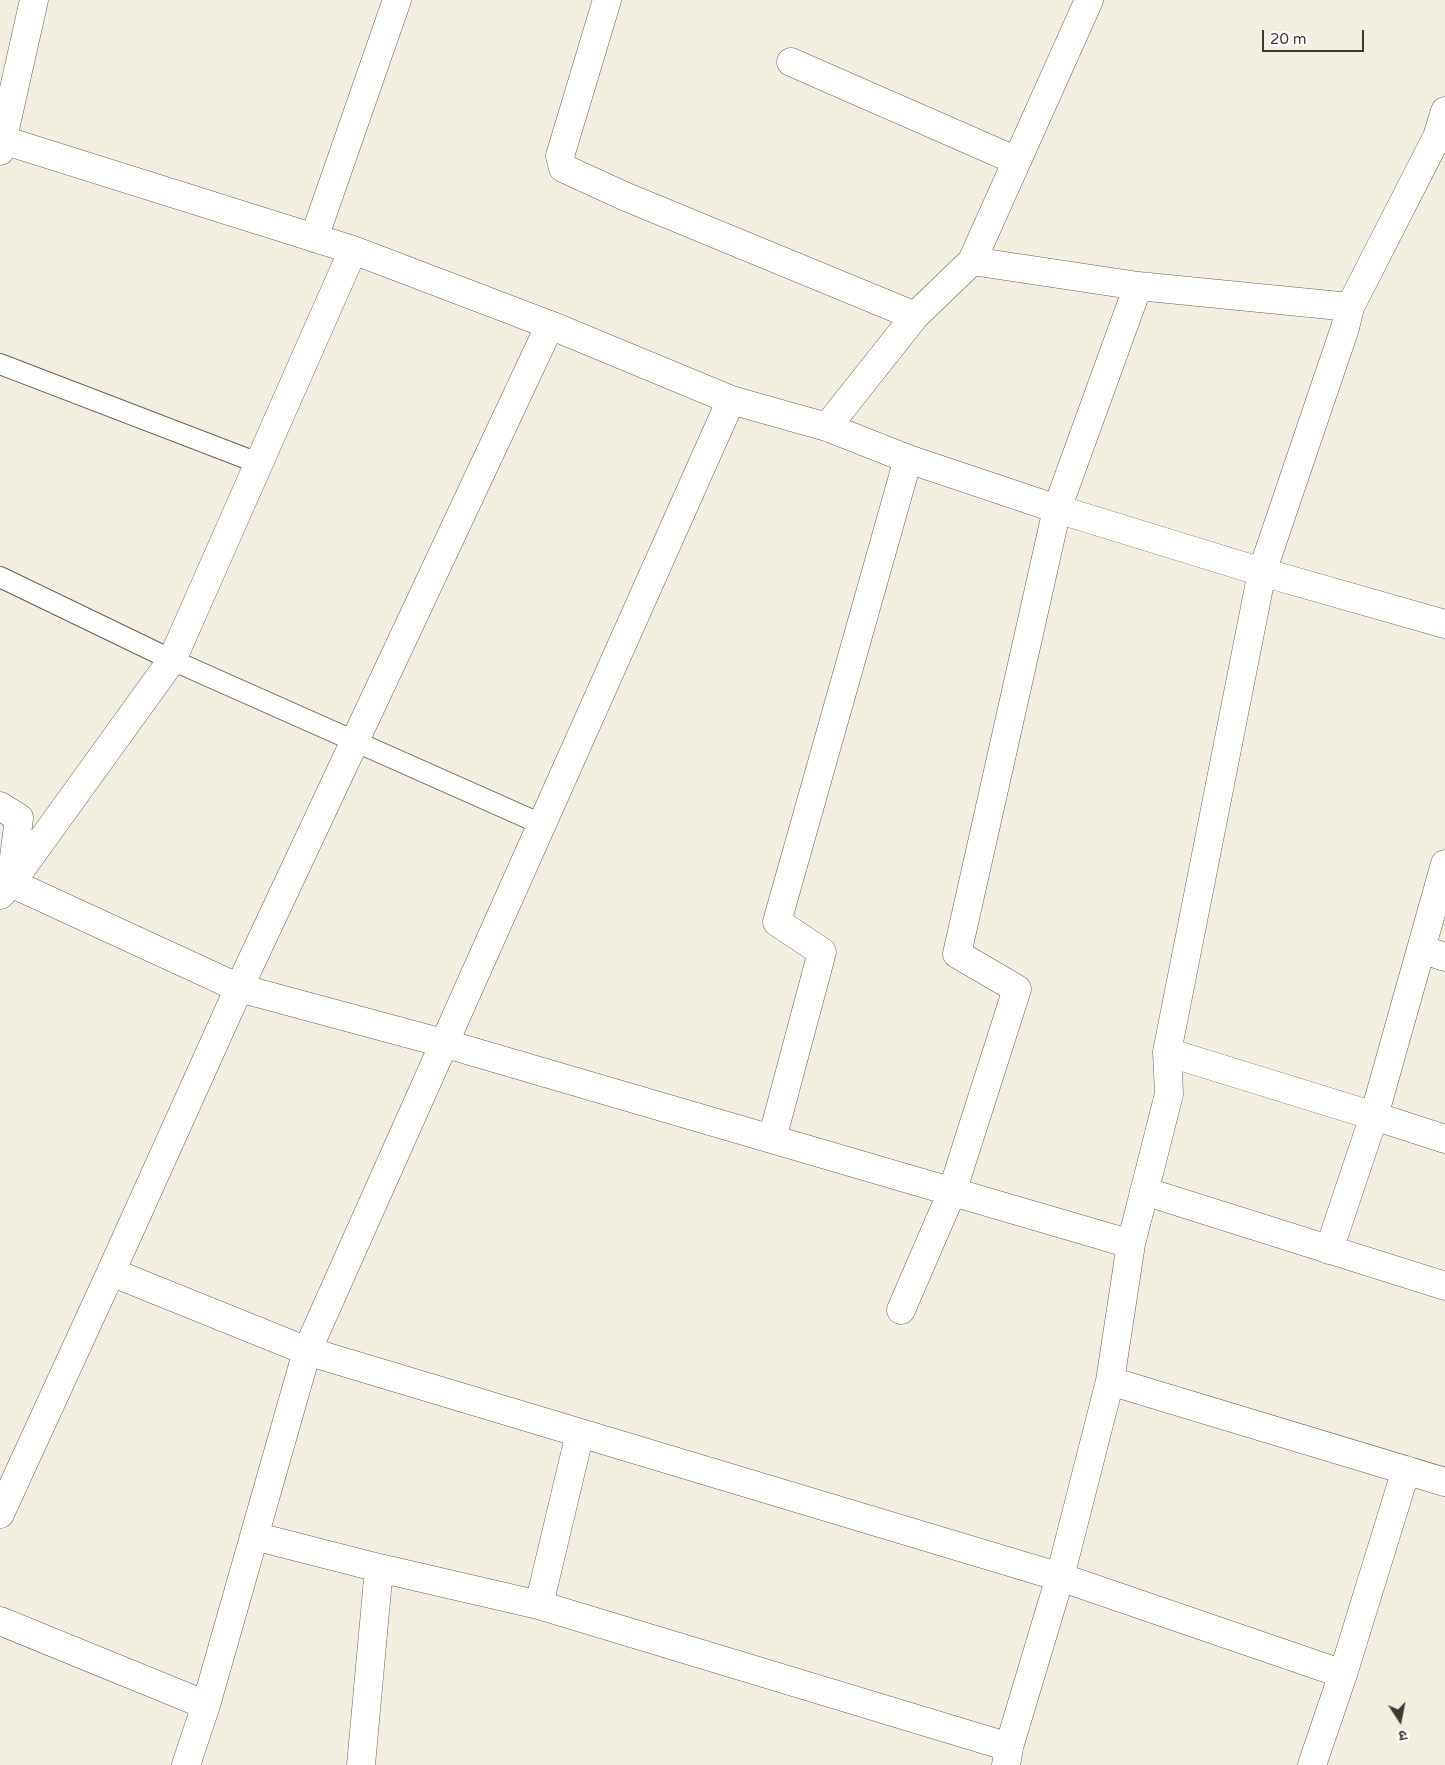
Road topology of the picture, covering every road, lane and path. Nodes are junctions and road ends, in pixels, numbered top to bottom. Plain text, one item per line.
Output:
1 (34, 0) edge
2 (396, 0) edge
3 (607, 0) edge
4 (1082, 2) edge
5 (791, 62) dead end
6 (1445, 112) edge
7 (1441, 138) edge
8 (1, 143) edge
9 (1017, 161) junction
10 (314, 238) junction
11 (353, 250) junction
12 (972, 261) junction
13 (1138, 286) junction
14 (1350, 307) junction
15 (915, 316) junction
16 (550, 325) junction
17 (0, 364) edge
18 (731, 400) junction
19 (827, 428) junction
20 (908, 459) junction
21 (258, 463) junction
22 (1058, 509) junction
23 (1262, 572) junction
24 (0, 577) edge
25 (1445, 624) edge
26 (172, 660) junction
27 (354, 742) junction
28 (0, 806) edge
29 (541, 824) junction
30 (1445, 864) edge
31 (4, 887) edge
32 (1433, 953) edge
33 (239, 988) junction
34 (443, 1043) junction
35 (1167, 1052) junction
36 (1374, 1116) junction
37 (772, 1139) junction
38 (1445, 1139) edge
39 (1144, 1191) junction
40 (952, 1192) junction
41 (1131, 1244) junction
42 (1330, 1250) junction
43 (111, 1272) junction
44 (1445, 1286) edge
45 (901, 1310) dead end
46 (306, 1350) junction
47 (1110, 1381) junction
48 (580, 1433) junction
49 (1406, 1470) junction
50 (1445, 1482) edge
51 (0, 1514) edge
52 (254, 1536) junction
53 (379, 1568) junction
54 (1060, 1577) junction
55 (539, 1605) junction
56 (0, 1621) edge
57 (1343, 1674) junction
58 (206, 1705) junction
59 (1007, 1756) edge
60 (186, 1765) edge
61 (361, 1765) edge
62 (1312, 1765) edge

1 - 8 street
2 - 10 street
3 - 15 street
4 - 9 street
5 - 9 street
6 - 7 street
7 - 14 street
8 - 10 street
9 - 12 street
10 - 11 street
11 - 16 street
11 - 21 street
12 - 13 street
12 - 15 street
13 - 14 street
13 - 22 street
14 - 23 street
15 - 19 street
16 - 18 street
16 - 27 street
17 - 21 lane
18 - 19 street
18 - 29 street
19 - 20 street
20 - 22 street
20 - 37 street
21 - 26 street
22 - 23 street
22 - 40 street
23 - 25 street
23 - 35 street
24 - 26 lane
26 - 27 lane
26 - 31 street
27 - 29 lane
27 - 33 street
28 - 31 street
29 - 34 street
30 - 32 street
31 - 33 street
32 - 36 street
33 - 34 street
33 - 43 street
34 - 37 street
34 - 46 street
35 - 36 street
35 - 39 street
36 - 38 street
36 - 42 street
37 - 40 street
39 - 41 street
39 - 42 street
40 - 41 street
40 - 45 street
41 - 47 street
42 - 44 street
43 - 46 street
43 - 51 street
46 - 48 street
46 - 52 street
47 - 49 street
47 - 54 street
48 - 54 street
48 - 55 street
49 - 50 street
49 - 57 street
52 - 53 street
52 - 58 street
53 - 55 street
53 - 61 street
54 - 57 street
54 - 59 street
55 - 59 street
56 - 58 street
57 - 62 street
58 - 60 street

